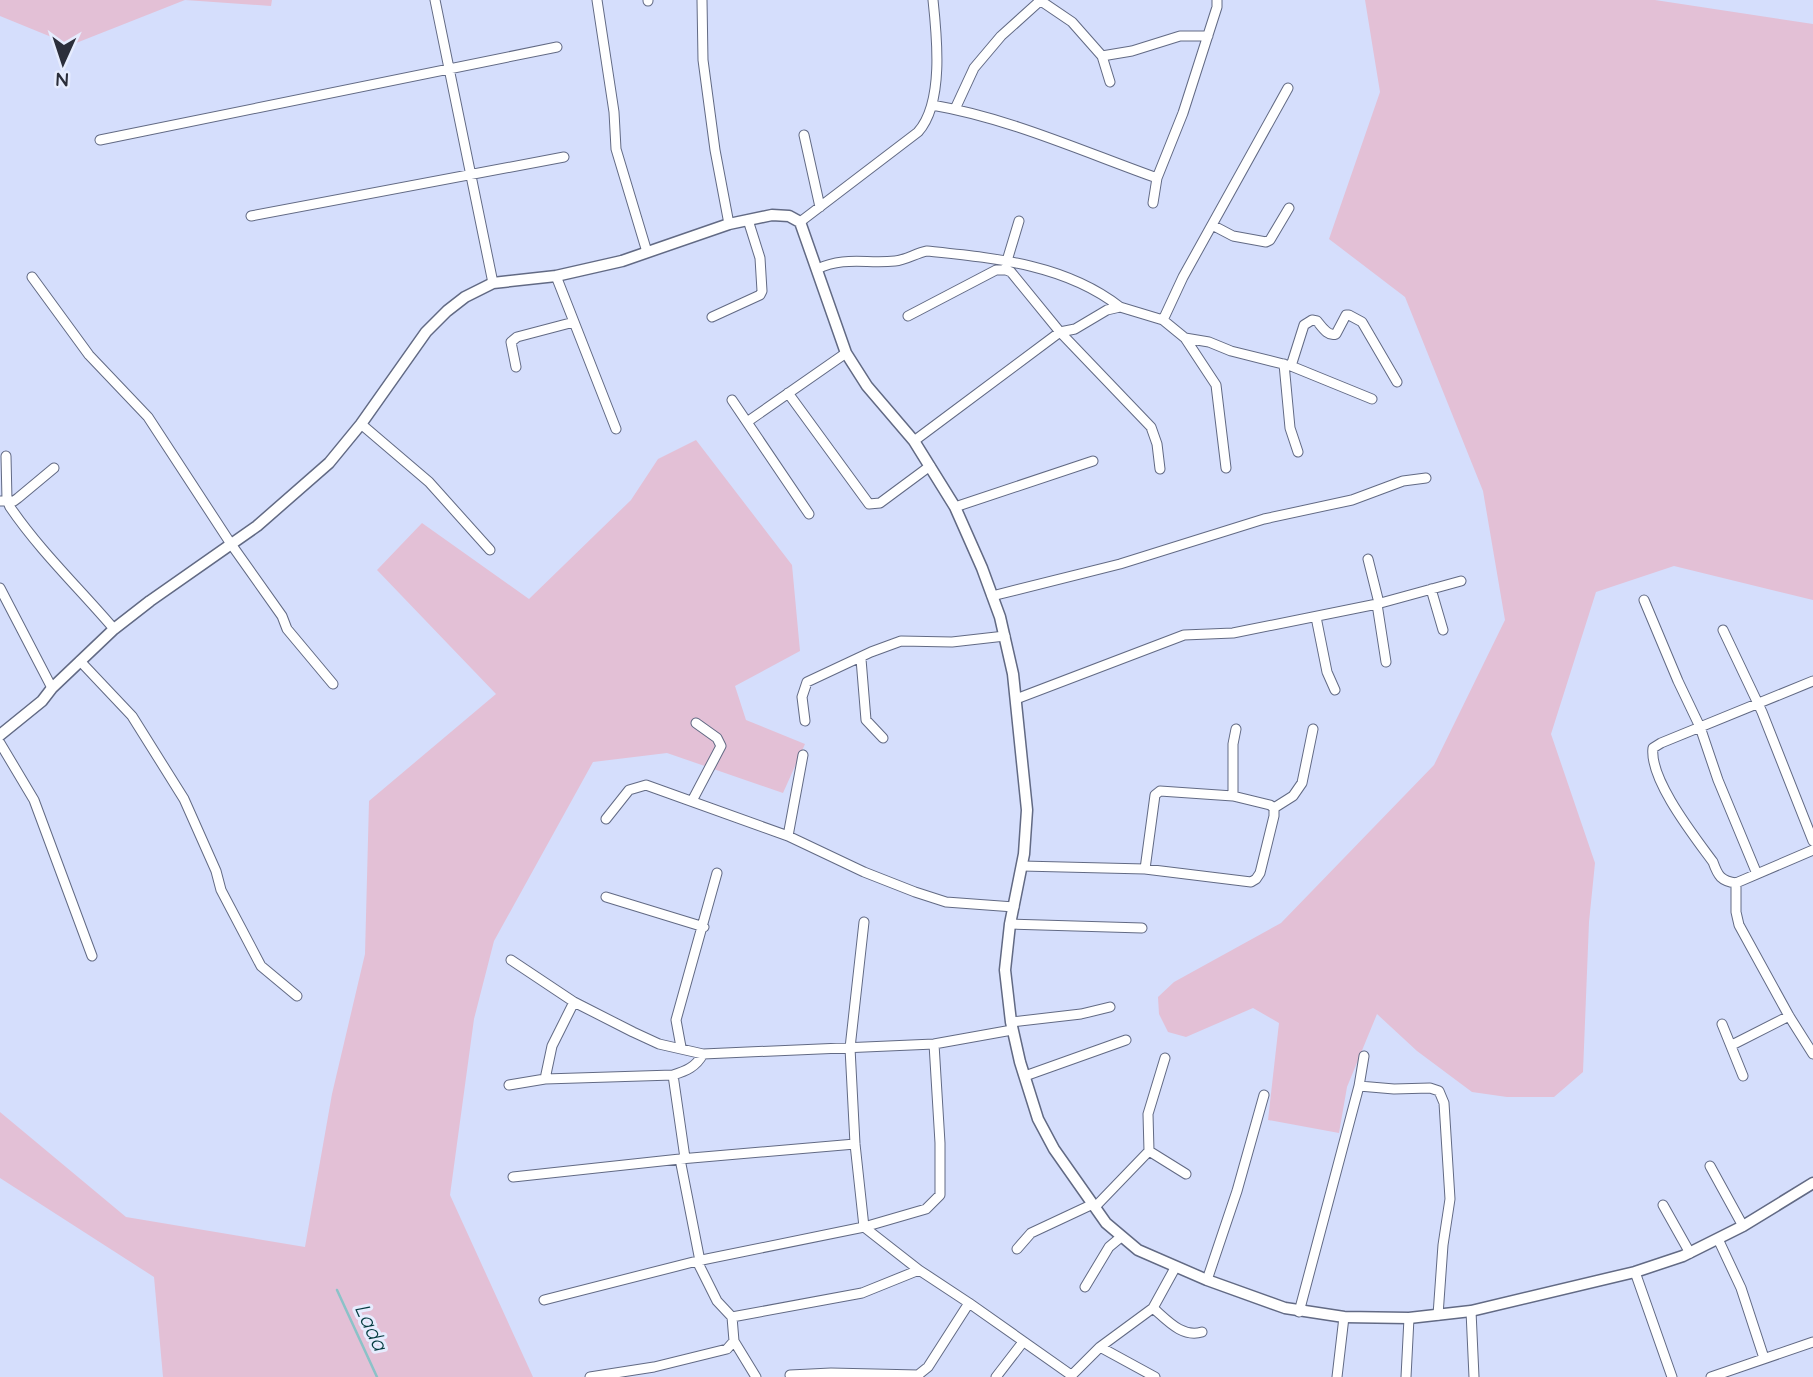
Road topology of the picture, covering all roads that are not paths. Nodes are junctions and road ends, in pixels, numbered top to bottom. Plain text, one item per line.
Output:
1 (435, 0) edge
2 (597, 0) edge
3 (702, 0) edge
4 (933, 0) edge
5 (1041, 0) edge
6 (1217, 0) edge
7 (1208, 36) junction
8 (557, 47) dead end
9 (1101, 56) junction
10 (449, 70) junction
11 (1110, 82) dead end
12 (1287, 88) dead end
13 (932, 105) junction
14 (955, 109) junction
15 (804, 135) dead end
16 (100, 140) dead end
17 (564, 157) dead end
18 (471, 176) junction
19 (1157, 178) junction
20 (1153, 202) dead end
21 (820, 206) junction
22 (1289, 208) dead end
23 (251, 216) dead end
24 (748, 220) junction
25 (1019, 221) dead end
26 (800, 222) junction
27 (729, 224) junction
28 (1212, 225) junction
29 (647, 252) junction
30 (1006, 264) junction
31 (817, 269) junction
32 (556, 276) junction
33 (32, 277) dead end
34 (493, 283) junction
35 (1119, 307) junction
36 (908, 316) dead end
37 (712, 317) dead end
38 (1163, 320) junction
39 (574, 322) junction
40 (1060, 332) junction
41 (1185, 338) junction
42 (846, 353) junction
43 (1287, 365) junction
44 (516, 367) dead end
45 (1397, 382) dead end
46 (788, 393) junction
47 (1372, 399) dead end
48 (732, 400) dead end
49 (747, 422) junction
50 (361, 424) junction
51 (616, 429) dead end
52 (914, 441) junction
53 (1298, 452) dead end
54 (6, 456) dead end
55 (1093, 461) dead end
56 (930, 466) junction
57 (54, 468) dead end
58 (1160, 468) dead end
59 (1226, 468) dead end
60 (1426, 478) dead end
61 (4, 501) edge
62 (955, 507) junction
63 (809, 514) dead end
64 (231, 544) junction
65 (490, 550) dead end
66 (1368, 559) dead end
67 (1461, 581) dead end
68 (0, 588) edge
69 (1431, 589) junction
70 (992, 596) junction
71 (1644, 600) dead end
72 (1378, 603) junction
73 (1316, 617) junction
74 (114, 629) junction
75 (1443, 630) dead end
76 (1723, 630) dead end
77 (1005, 636) junction
78 (861, 659) junction
79 (80, 661) junction
80 (1386, 662) dead end
81 (1813, 681) edge
82 (333, 684) dead end
83 (52, 688) junction
84 (1335, 690) dead end
85 (1016, 699) junction
86 (1758, 704) junction
87 (805, 721) dead end
88 (696, 723) dead end
89 (1700, 727) junction
90 (1236, 729) dead end
91 (1313, 729) dead end
92 (0, 736) edge
93 (883, 738) dead end
94 (0, 743) edge
95 (803, 755) dead end
96 (1233, 796) junction
97 (692, 801) junction
98 (1274, 808) junction
99 (606, 819) dead end
100 (788, 836) junction
101 (1813, 841) edge
102 (1813, 850) edge
103 (1021, 866) junction
104 (1145, 869) junction
105 (717, 873) dead end
106 (1757, 874) junction
107 (1736, 884) junction
108 (606, 897) dead end
109 (1014, 908) junction
110 (864, 922) dead end
111 (1010, 924) junction
112 (704, 927) junction
113 (1142, 928) dead end
114 (92, 956) dead end
115 (512, 960) dead end
116 (298, 996) dead end
117 (574, 1002) junction
118 (1110, 1007) dead end
119 (1789, 1016) junction
120 (1722, 1024) dead end
121 (1012, 1026) junction
122 (1126, 1040) dead end
123 (934, 1044) junction
124 (1732, 1045) junction
125 (681, 1047) junction
126 (850, 1048) junction
127 (703, 1054) junction
128 (1813, 1054) edge
129 (1364, 1056) dead end
130 (1165, 1058) dead end
131 (673, 1075) junction
132 (1025, 1076) junction
133 (1743, 1076) dead end
134 (545, 1079) junction
135 (509, 1085) dead end
136 (1359, 1086) junction
137 (1264, 1095) dead end
138 (855, 1144) junction
139 (1149, 1151) junction
140 (683, 1158) junction
141 (1710, 1166) dead end
142 (1186, 1174) dead end
143 (513, 1177) dead end
144 (1813, 1183) edge
145 (1663, 1205) dead end
146 (1094, 1206) junction
147 (1743, 1226) junction
148 (864, 1227) junction
149 (1121, 1237) junction
150 (1718, 1239) junction
151 (1017, 1249) dead end
152 (1690, 1254) junction
153 (698, 1261) junction
154 (1175, 1268) junction
155 (919, 1270) junction
156 (1635, 1272) junction
157 (1207, 1280) junction
158 (1086, 1287) dead end
159 (544, 1300) dead end
160 (970, 1303) junction
161 (1153, 1308) junction
162 (1471, 1311) junction
163 (1299, 1312) junction
164 (1438, 1315) junction
165 (732, 1317) junction
166 (1344, 1317) junction
167 (1409, 1318) junction
168 (1202, 1332) dead end
169 (734, 1341) junction
170 (1023, 1342) junction
171 (1813, 1342) edge
172 (1100, 1347) junction
173 (1764, 1358) junction
174 (655, 1372) edge
175 (1740, 1372) edge
176 (790, 1375) dead end
177 (918, 1376) edge
178 (1071, 1376) edge
179 (590, 1377) edge
180 (756, 1377) edge
181 (996, 1377) edge
182 (1154, 1377) edge
183 (1337, 1377) edge
184 (1406, 1377) edge
185 (1475, 1377) edge
186 (1672, 1377) edge
187 (1712, 1377) edge

1 - 10 street
2 - 29 street
3 - 27 street
4 - 13 street
5 - 9 street
5 - 14 street
6 - 7 street
7 - 9 street
7 - 19 street
8 - 10 street
9 - 11 street
10 - 16 street
10 - 18 street
12 - 28 street
13 - 14 street
13 - 21 street
14 - 19 street
15 - 21 street
17 - 18 street
18 - 23 street
18 - 34 street
19 - 20 street
21 - 26 street
22 - 28 street
24 - 26 street
24 - 27 street
24 - 37 street
25 - 30 street
26 - 31 street
27 - 29 street
28 - 38 street
29 - 32 street
30 - 31 street
30 - 35 street
30 - 36 street
30 - 40 street
31 - 42 street
32 - 34 street
32 - 39 street
33 - 64 street
34 - 50 street
35 - 38 street
35 - 40 street
38 - 41 street
39 - 44 street
39 - 51 street
40 - 52 street
40 - 58 street
41 - 43 street
41 - 59 street
42 - 46 street
42 - 52 street
43 - 45 street
43 - 47 street
43 - 53 street
46 - 49 street
46 - 56 street
48 - 49 street
49 - 63 street
50 - 64 street
50 - 65 street
52 - 56 street
54 - 61 street
55 - 62 street
56 - 62 street
57 - 61 street
60 - 70 street
61 - 74 street
62 - 70 street
64 - 74 street
64 - 82 street
66 - 72 street
67 - 69 street
68 - 83 street
69 - 72 street
69 - 75 street
70 - 77 street
71 - 89 street
72 - 73 street
72 - 80 street
73 - 84 street
73 - 85 street
74 - 79 street
76 - 86 street
77 - 78 street
77 - 85 street
78 - 87 street
78 - 93 street
79 - 83 street
79 - 116 street
81 - 86 street
83 - 92 street
85 - 103 street
86 - 89 street
86 - 101 street
88 - 97 street
89 - 106 street
89 - 107 street
90 - 96 street
91 - 98 street
94 - 114 street
95 - 100 street
96 - 98 street
96 - 104 street
97 - 99 street
97 - 100 street
98 - 104 street
100 - 109 street
102 - 106 street
103 - 104 street
103 - 109 street
105 - 112 street
106 - 107 street
107 - 119 street
108 - 112 street
109 - 111 street
110 - 126 street
111 - 113 street
111 - 121 street
112 - 125 street
115 - 117 street
117 - 125 street
117 - 134 street
118 - 121 street
119 - 124 street
119 - 128 street
120 - 124 street
121 - 123 street
121 - 132 street
122 - 132 street
123 - 126 street
123 - 148 street
124 - 133 street
125 - 127 street
126 - 127 street
126 - 138 street
127 - 131 street
129 - 136 street
130 - 139 street
131 - 134 street
131 - 140 street
132 - 146 street
134 - 135 street
136 - 163 street
136 - 164 street
137 - 157 street
138 - 140 street
138 - 148 street
139 - 142 street
139 - 146 street
140 - 143 street
140 - 153 street
141 - 147 street
144 - 147 street
145 - 152 street
146 - 149 street
146 - 151 street
147 - 150 street
148 - 153 street
148 - 155 street
149 - 154 street
149 - 158 street
150 - 152 street
150 - 173 street
152 - 156 street
153 - 159 street
153 - 165 street
154 - 157 street
154 - 161 street
155 - 160 street
155 - 165 street
156 - 162 street
156 - 186 street
157 - 163 street
160 - 170 street
160 - 177 street
161 - 168 street
161 - 172 street
162 - 164 street
162 - 185 street
163 - 166 street
164 - 167 street
165 - 169 street
166 - 167 street
166 - 183 street
167 - 184 street
169 - 174 street
169 - 180 street
170 - 178 street
170 - 181 street
171 - 173 street
172 - 178 street
172 - 182 street
173 - 175 street
174 - 179 street
175 - 187 street
176 - 177 street

